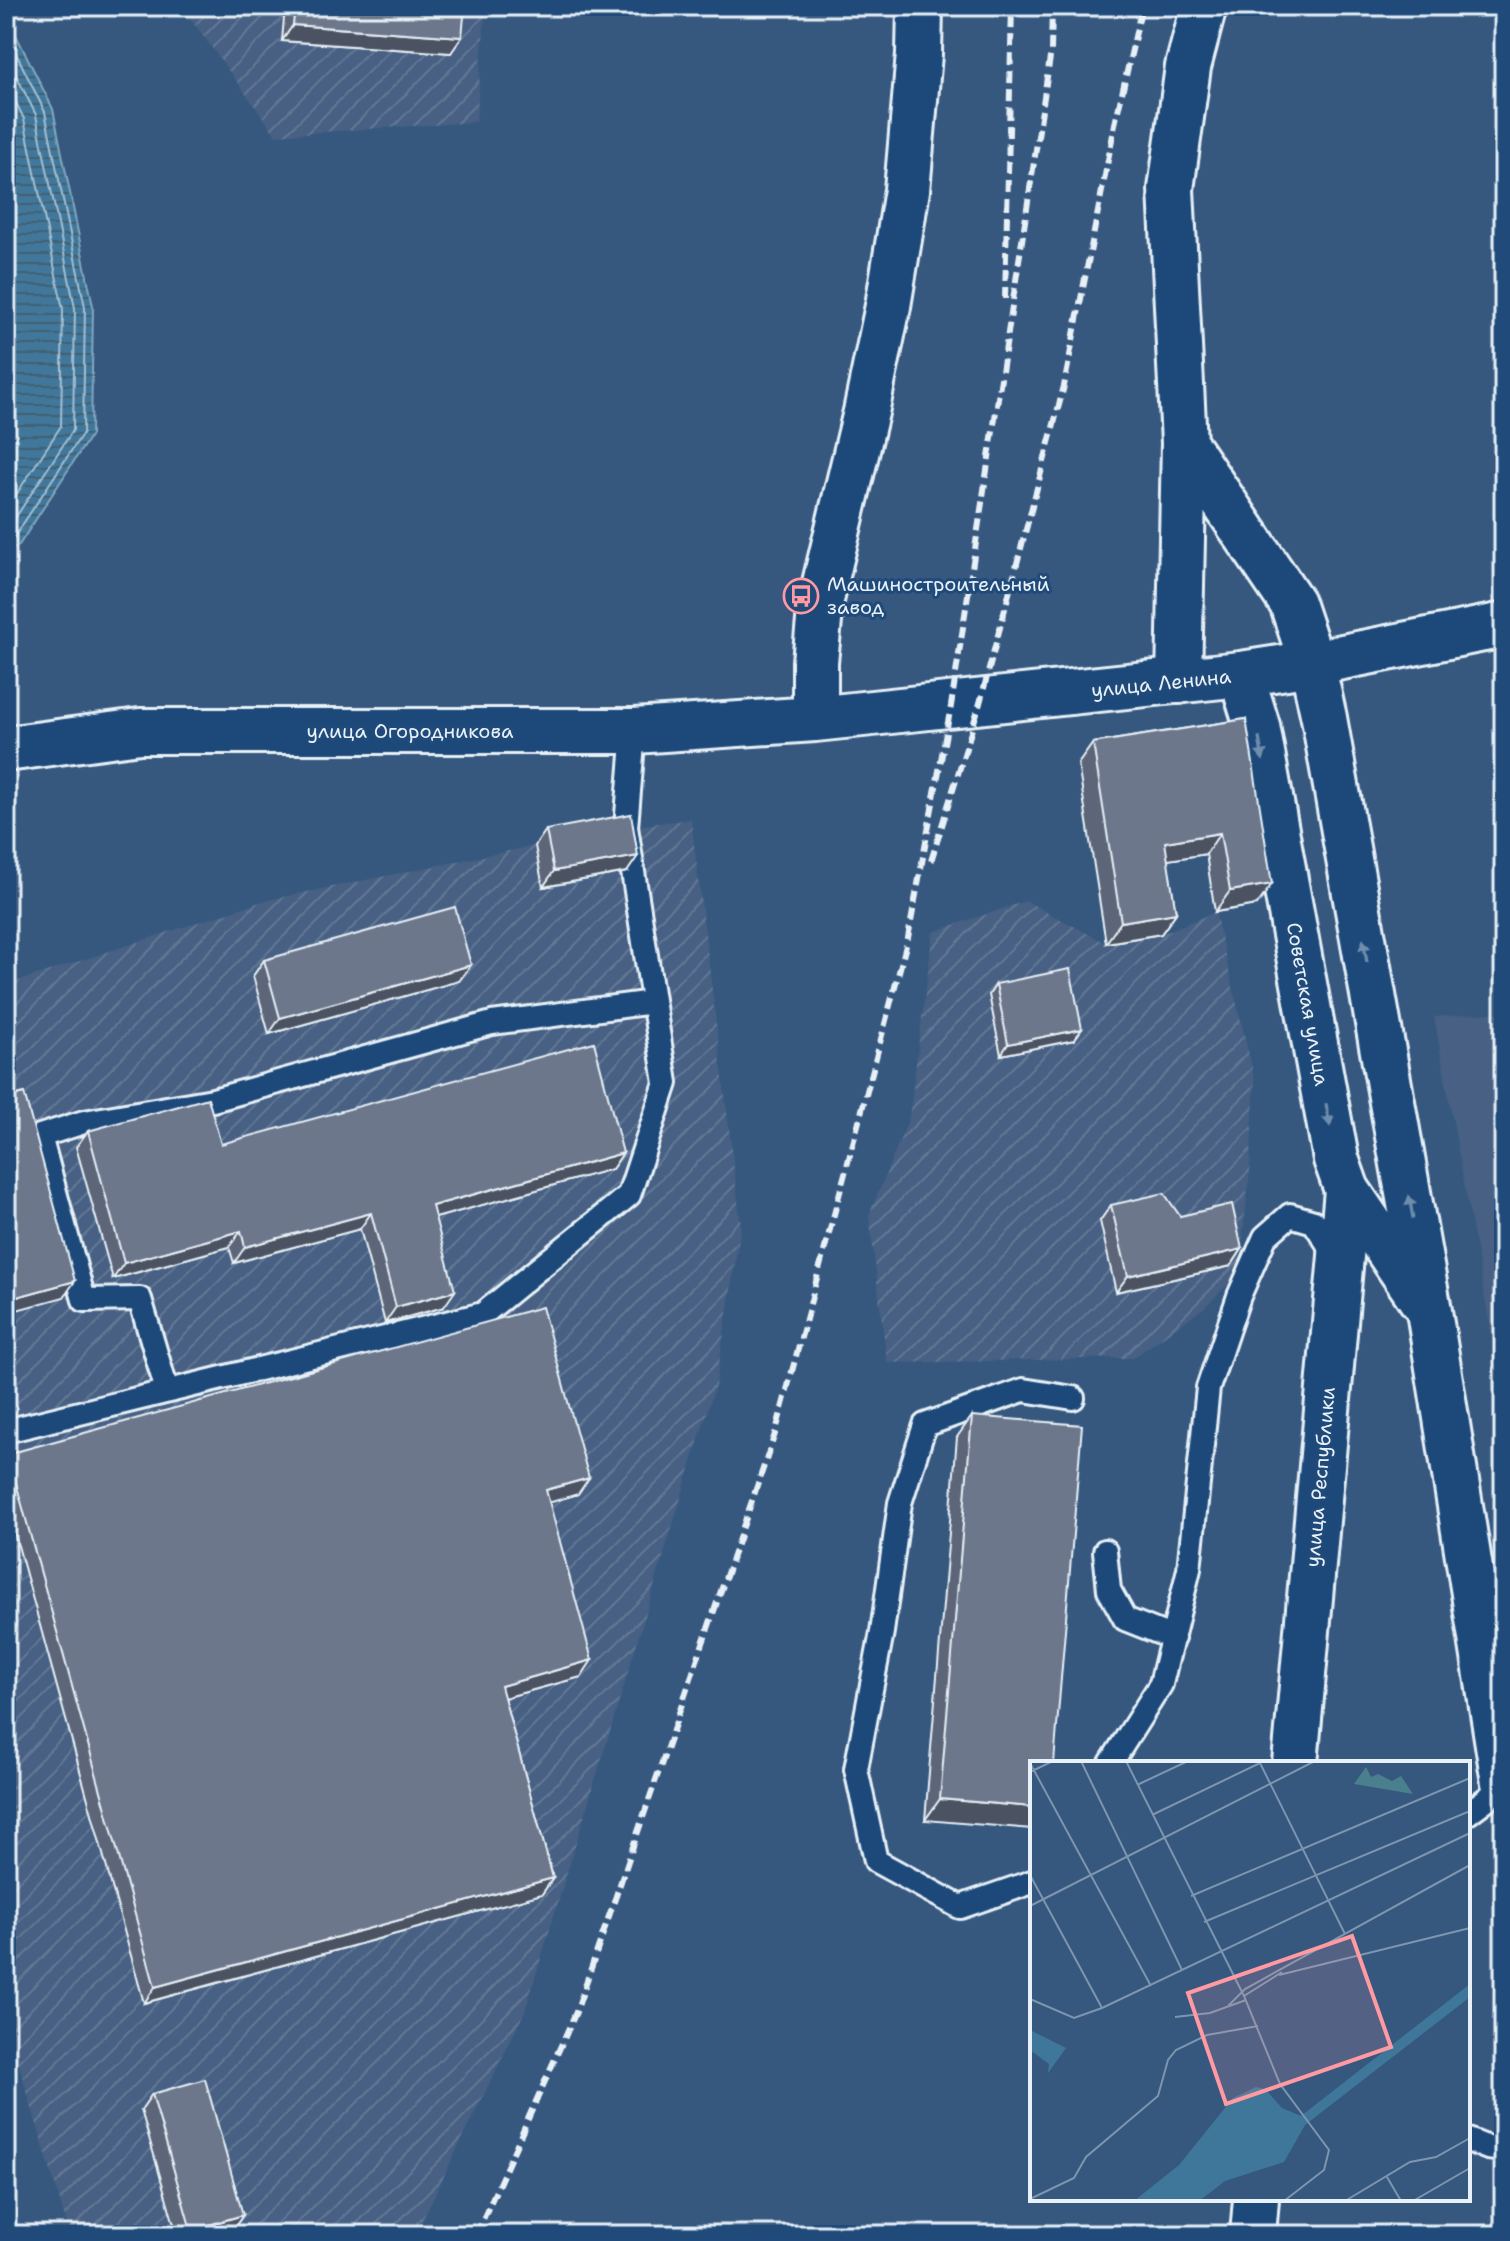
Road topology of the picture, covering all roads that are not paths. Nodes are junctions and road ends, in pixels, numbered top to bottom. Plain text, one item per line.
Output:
1 (920, 6) edge
2 (1204, 6) edge
3 (1184, 443) junction
4 (1504, 625) edge
5 (1312, 663) junction
6 (1241, 674) junction
7 (1179, 681) junction
8 (815, 719) junction
9 (634, 731) junction
10 (6, 749) edge
11 (653, 1002) junction
12 (1347, 1190) junction
13 (1339, 1263) junction
14 (1429, 1311) junction
15 (167, 1391) junction
16 (1073, 1398) dead end
17 (6, 1431) edge
18 (1105, 1551) dead end
19 (1173, 1638) junction
20 (1112, 1761) edge
21 (1295, 1761) edge
22 (1504, 1784) edge
23 (1470, 1811) edge
24 (1030, 1883) edge
25 (1470, 2141) edge
26 (1504, 2150) edge
27 (1256, 2201) edge
28 (1253, 2235) edge

1 - 8 street
2 - 3 street
3 - 5 street, Советская улица
3 - 7 street
4 - 5 street, улица Ленина
5 - 6 street, улица Ленина
14 -> 5 street, Советская улица
6 - 7 street, улица Ленина
6 -> 12 street, Советская улица
7 - 8 street, улица Ленина
8 - 9 street, улица Огородникова
9 - 10 street, улица Огородникова
9 - 11 lane
11 - 15 lane
11 - 15 lane
12 - 13 street, улица Республики
12 - 14 street, Советская улица
13 - 19 lane
13 - 21 street, улица Республики
14 - 22 street, Советская улица
15 - 17 lane
16 - 24 lane
18 - 19 lane
19 - 20 lane
22 - 23 lane
25 - 26 lane
27 - 28 street

